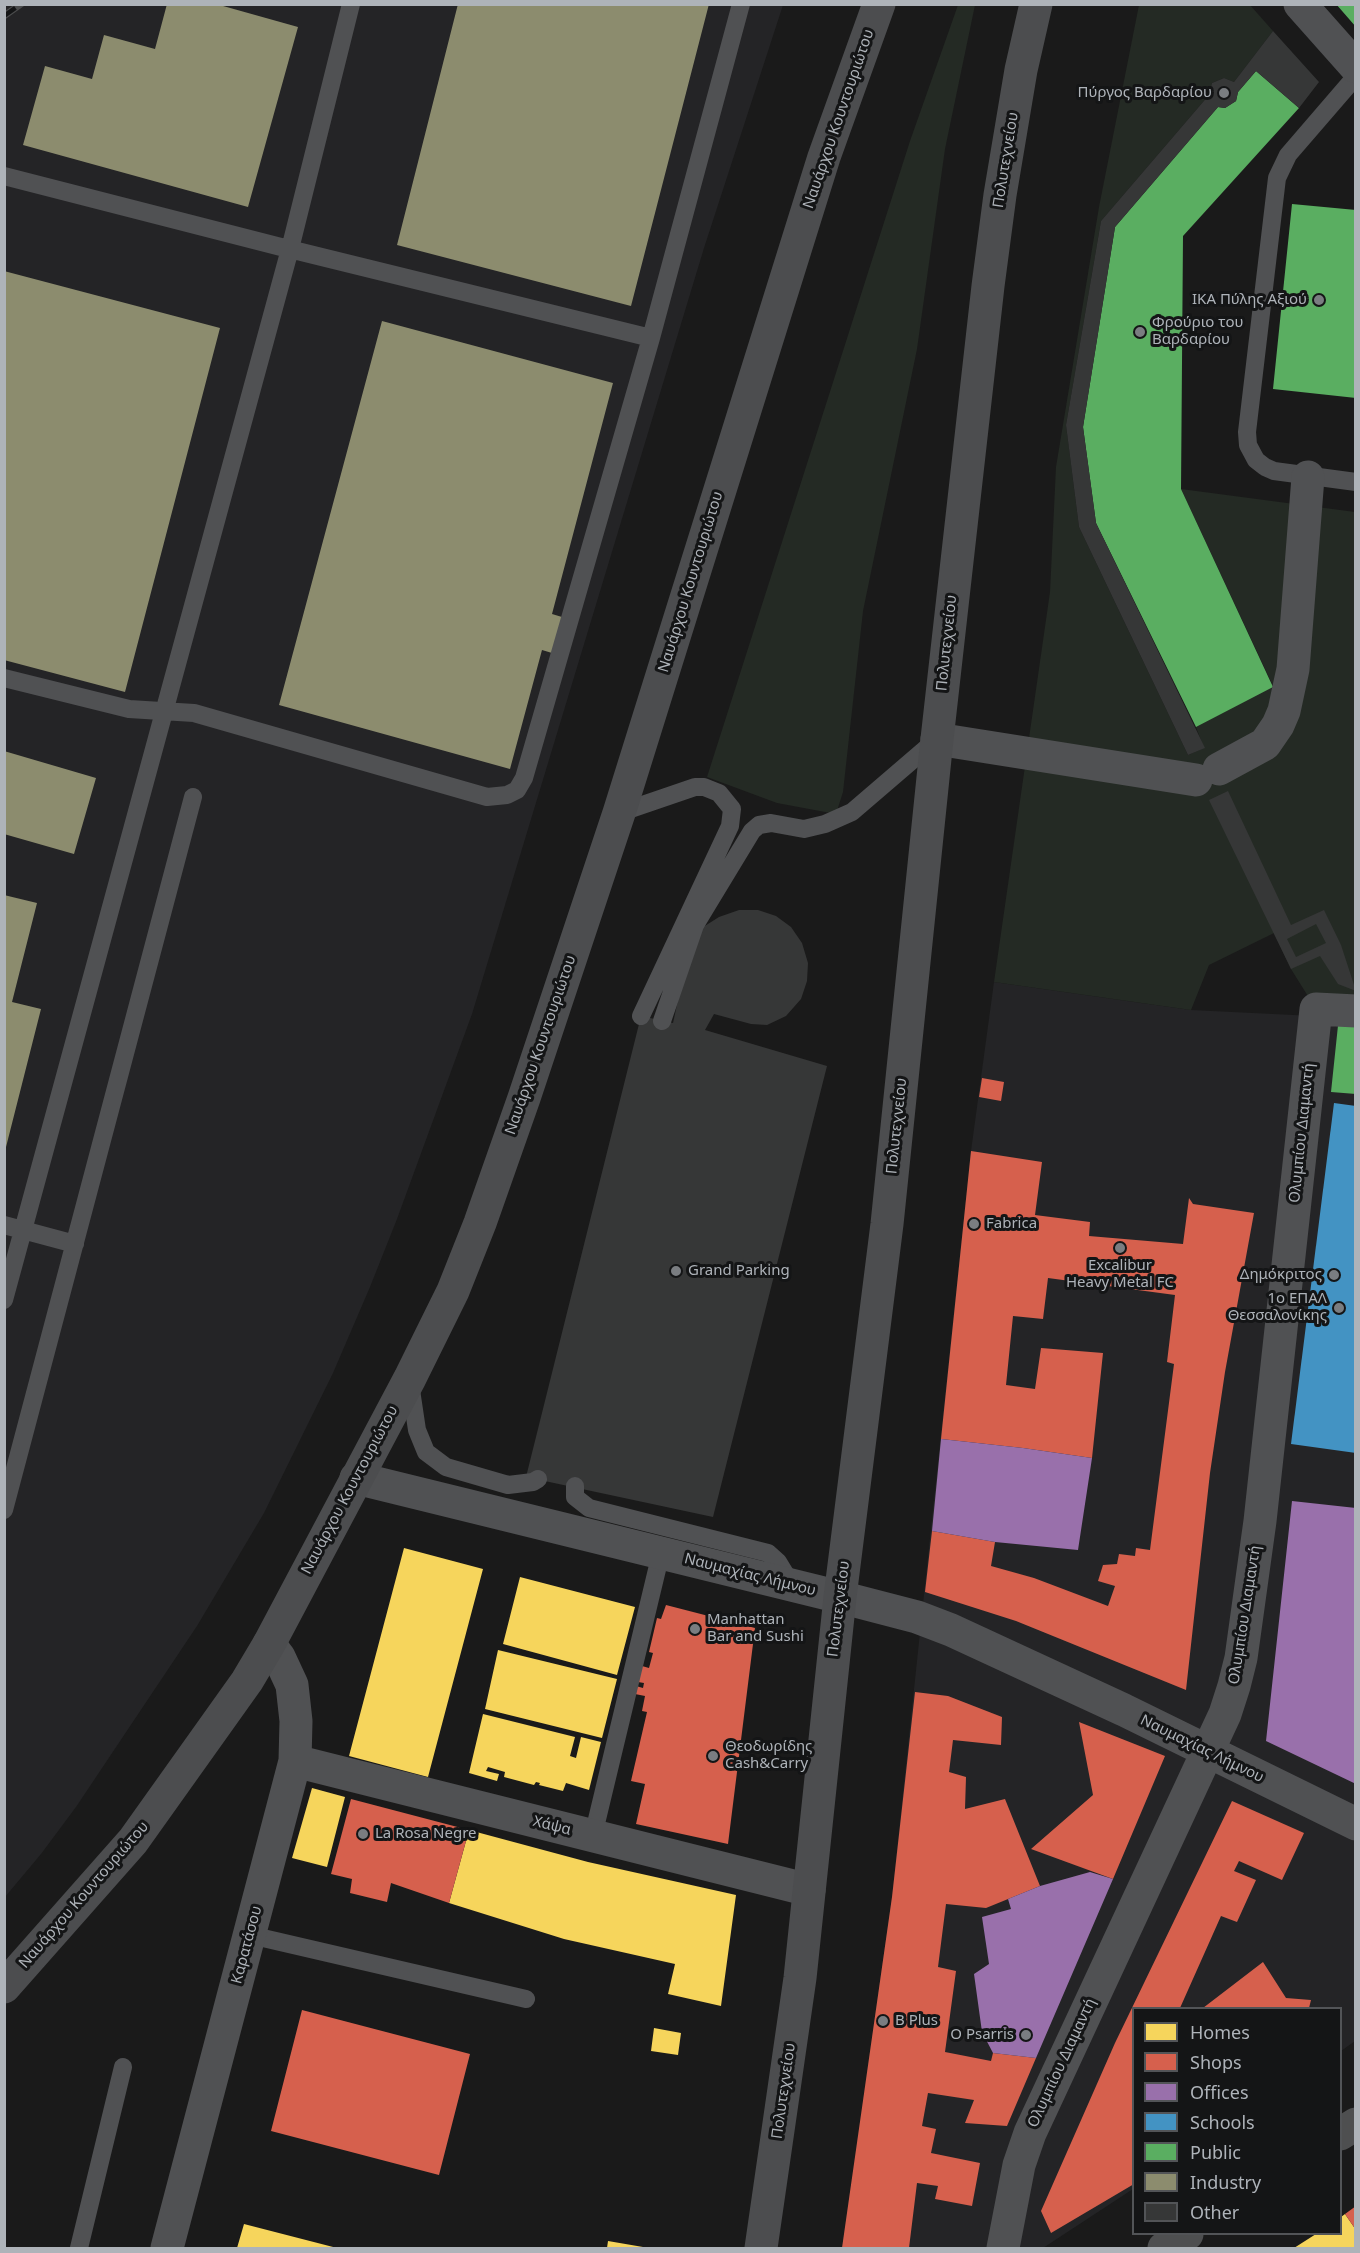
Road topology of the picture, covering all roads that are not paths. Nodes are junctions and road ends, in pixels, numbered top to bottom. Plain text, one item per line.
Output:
1 (351, 4) edge
2 (741, 4) edge
3 (879, 4) edge
4 (1036, 4) edge
5 (1300, 4) edge
6 (1356, 67) edge
7 (1356, 76) edge
8 (4, 176) edge
9 (290, 249) junction
10 (651, 338) junction
11 (1308, 477) junction
12 (1356, 482) edge
13 (4, 678) edge
14 (164, 712) junction
15 (937, 739) junction
16 (194, 797) dead end
17 (620, 813) junction
18 (1356, 1011) edge
19 (641, 1016) dead end
20 (662, 1021) dead end
21 (4, 1225) edge
22 (23, 1230) junction
23 (75, 1244) junction
24 (4, 1300) edge
25 (410, 1378) junction
26 (356, 1478) junction
27 (538, 1479) dead end
28 (574, 1486) dead end
29 (4, 1510) edge
30 (661, 1554) junction
31 (792, 1585) junction
32 (840, 1597) junction
33 (269, 1644) junction
34 (1207, 1752) junction
35 (296, 1761) junction
36 (1356, 1824) edge
37 (593, 1836) junction
38 (809, 1890) junction
39 (250, 1935) junction
40 (4, 1987) edge
41 (526, 1999) dead end
42 (123, 2067) dead end
43 (1356, 2124) edge
44 (1342, 2133) edge
45 (1185, 2235) edge
46 (79, 2248) edge
47 (167, 2248) edge
48 (761, 2248) edge
49 (1003, 2248) edge
50 (1164, 2248) edge

1 - 9 lane
2 - 10 lane
3 - 17 main road, Ναυάρχου Κουντουριώτου
4 - 15 main road, Πολυτεχνείου
5 - 6 street
7 - 11 lane
8 - 9 lane
9 - 10 lane
9 - 14 lane
10 - 14 lane
11 - 12 lane
11 - 15 street
13 - 14 lane
14 - 22 lane
15 - 20 lane
15 - 32 main road, Πολυτεχνείου
16 - 23 lane
17 - 19 lane
17 - 25 main road, Ναυάρχου Κουντουριώτου
18 - 34 street, Ολυμπίου Διαμαντή
21 - 22 lane
22 - 23 lane
22 - 24 lane
23 - 29 lane
25 - 26 main road, Ναυάρχου Κουντουριώτου
25 - 27 lane
26 - 30 street, Ναυμαχίας Λήμνου
26 - 33 main road, Ναυάρχου Κουντουριώτου
28 - 31 lane
30 - 31 street, Ναυμαχίας Λήμνου
30 - 37 lane
31 - 32 street, Ναυμαχίας Λήμνου
32 - 34 street, Ναυμαχίας Λήμνου
32 - 38 main road, Πολυτεχνείου
33 - 35 street, Καρατάσου
33 - 40 main road, Ναυάρχου Κουντουριώτου
34 - 36 street, Ναυμαχίας Λήμνου
34 - 49 street, Ολυμπίου Διαμαντή
35 - 37 street, Χάψα
35 - 39 street, Καρατάσου
37 - 38 street, Χάψα
38 - 48 main road, Πολυτεχνείου
39 - 41 lane
39 - 47 street, Καρατάσου
42 - 46 lane
43 - 44 main road
45 - 50 main road

